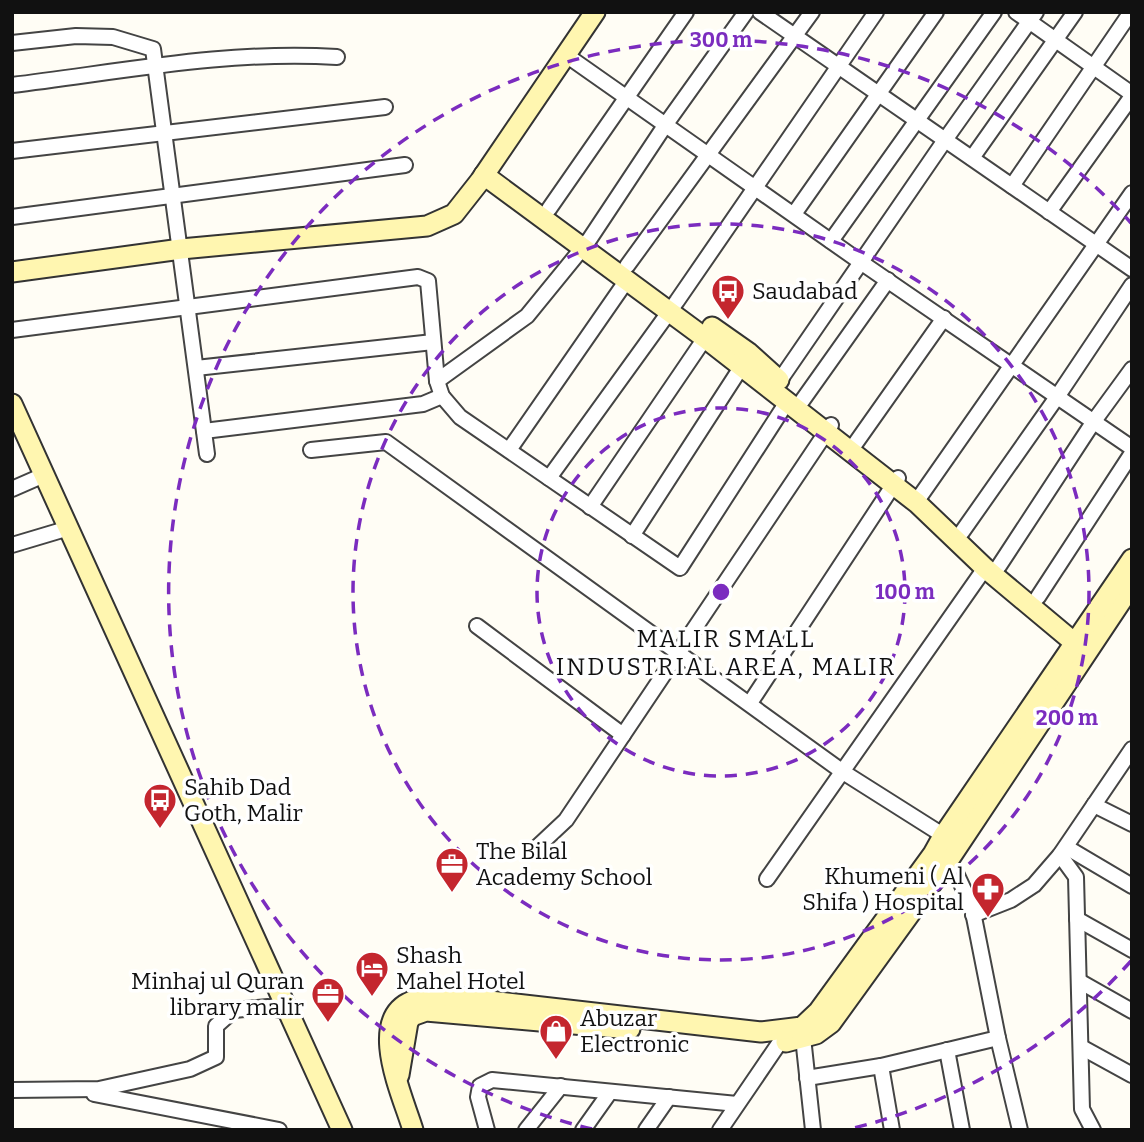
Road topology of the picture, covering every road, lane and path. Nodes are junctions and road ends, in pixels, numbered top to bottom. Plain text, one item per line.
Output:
1 (595, 12) edge
2 (686, 12) edge
3 (746, 12) edge
4 (760, 12) edge
5 (811, 12) edge
6 (876, 12) edge
7 (936, 12) edge
8 (995, 12) edge
9 (1016, 12) edge
10 (1074, 12) edge
11 (1131, 12) edge
12 (1033, 17) edge
13 (794, 36) junction
14 (1056, 40) junction
15 (12, 43) edge
16 (566, 55) junction
17 (337, 57) dead end
18 (157, 65) junction
19 (838, 66) junction
20 (1094, 67) junction
21 (12, 85) edge
22 (877, 93) junction
23 (1132, 95) edge
24 (626, 96) junction
25 (385, 107) dead end
26 (917, 120) junction
27 (666, 124) junction
28 (166, 131) junction
29 (945, 140) junction
30 (12, 151) edge
31 (708, 153) junction
32 (972, 158) junction
33 (405, 165) dead end
34 (487, 170) junction
35 (1012, 186) junction
36 (755, 187) junction
37 (1132, 193) edge
38 (174, 196) junction
39 (549, 209) junction
40 (1049, 212) junction
41 (794, 214) junction
42 (12, 217) edge
43 (831, 241) junction
44 (585, 244) junction
45 (1096, 245) junction
46 (181, 249) junction
47 (862, 263) junction
48 (1132, 269) edge
49 (12, 272) edge
50 (627, 273) junction
51 (888, 280) junction
52 (1132, 285) edge
53 (673, 306) junction
54 (188, 307) junction
55 (944, 318) junction
56 (12, 330) edge
57 (705, 338) junction
58 (433, 342) junction
59 (1010, 365) junction
60 (742, 366) junction
61 (196, 368) junction
62 (1132, 369) edge
63 (780, 380) junction
64 (437, 381) junction
65 (442, 396) junction
66 (1057, 397) junction
67 (795, 401) junction
68 (12, 404) edge
69 (1094, 421) junction
70 (829, 429) junction
71 (204, 431) junction
72 (855, 444) junction
73 (1132, 448) edge
74 (311, 450) dead end
75 (509, 450) junction
76 (1132, 453) edge
77 (207, 454) dead end
78 (44, 475) junction
79 (549, 478) junction
80 (895, 482) junction
81 (12, 489) edge
82 (921, 495) junction
83 (590, 507) junction
84 (69, 528) junction
85 (962, 532) junction
86 (632, 536) junction
87 (12, 545) edge
88 (1132, 559) edge
89 (992, 567) junction
90 (1132, 585) edge
91 (1027, 593) junction
92 (477, 626) dead end
93 (1084, 641) junction
94 (678, 654) junction
95 (750, 703) junction
96 (623, 735) junction
97 (1130, 757) edge
98 (843, 772) junction
99 (1094, 805) junction
100 (1132, 824) edge
101 (951, 840) junction
102 (534, 850) dead end
103 (1063, 851) junction
104 (939, 859) junction
105 (767, 879) dead end
106 (1132, 886) edge
107 (973, 915) junction
108 (1077, 919) junction
109 (1132, 950) edge
110 (1079, 981) junction
111 (1132, 1011) edge
112 (288, 1012) junction
113 (802, 1033) junction
114 (998, 1038) junction
115 (780, 1042) junction
116 (1081, 1047) junction
117 (947, 1050) junction
118 (881, 1066) junction
119 (1132, 1075) edge
120 (807, 1078) junction
121 (398, 1080) junction
122 (561, 1086) junction
123 (72, 1089) junction
124 (12, 1090) edge
125 (610, 1091) junction
126 (669, 1097) junction
127 (737, 1104) junction
128 (279, 1130) edge
129 (342, 1130) edge
130 (413, 1130) edge
131 (487, 1130) edge
132 (526, 1130) edge
133 (583, 1130) edge
134 (646, 1130) edge
135 (720, 1130) edge
136 (813, 1130) edge
137 (892, 1130) edge
138 (962, 1130) edge
139 (1020, 1130) edge
140 (1093, 1130) edge

1 - 16 street
2 - 24 street
3 - 27 street
4 - 13 street
5 - 13 street
6 - 19 street
7 - 22 street
8 - 26 street
9 - 12 street
10 - 14 street
11 - 20 street
12 - 14 street
12 - 29 street
13 - 19 street
13 - 31 street
14 - 20 street
14 - 32 street
15 - 18 street
16 - 24 street
16 - 34 street
17 - 18 street
18 - 21 street
18 - 28 street
19 - 22 street
19 - 36 street
20 - 23 street
20 - 35 street
22 - 26 street
22 - 41 street
23 - 40 street
24 - 27 street
24 - 39 street
25 - 28 street
26 - 29 street
26 - 43 street
27 - 31 street
27 - 44 street
28 - 30 street
28 - 38 street
29 - 32 street
29 - 47 street
31 - 36 street
31 - 50 street
32 - 35 street
33 - 38 street
34 - 39 street
34 - 44 street
34 - 46 street
35 - 40 street
36 - 41 street
36 - 53 street
37 - 45 street
38 - 42 street
38 - 46 street
39 - 44 street
40 - 45 street
41 - 43 street
43 - 47 street
44 - 50 street
44 - 64 street
45 - 48 street
45 - 59 street
46 - 49 street
46 - 54 street
47 - 51 street
47 - 63 street
50 - 53 street
50 - 75 street
51 - 55 street
51 - 67 street
52 - 66 street
53 - 57 street
53 - 63 street
53 - 79 street
54 - 56 street
54 - 58 street
54 - 61 street
55 - 59 street
55 - 72 street
57 - 60 street
57 - 83 street
58 - 61 street
58 - 64 street
59 - 66 street
59 - 82 street
60 - 67 street
60 - 86 street
61 - 71 street
62 - 69 street
63 - 67 street
64 - 65 street
65 - 71 street
65 - 75 street
66 - 69 street
66 - 85 street
67 - 70 street
67 - 86 street
68 - 78 street
69 - 73 street
69 - 89 street
70 - 72 street
70 - 80 street
70 - 94 street
71 - 77 street
72 - 80 street
74 - 94 street
75 - 79 street
76 - 91 street
78 - 81 street
78 - 84 street
79 - 83 street
80 - 82 street
80 - 89 street
80 - 95 street
82 - 85 street
83 - 86 street
84 - 87 street
84 - 112 street
85 - 89 street
88 - 93 street
89 - 91 street
89 - 98 street
90 - 93 street
91 - 93 street
92 - 96 street
93 - 101 street
94 - 95 street
94 - 96 street
95 - 98 street
96 - 102 street
97 - 99 street
98 - 101 street
98 - 105 street
99 - 100 street
99 - 103 street
101 - 104 street
103 - 106 street
103 - 107 street
103 - 108 street
104 - 107 street
104 - 113 street
107 - 114 street
108 - 109 street
108 - 110 street
110 - 111 street
110 - 116 street
112 - 123 street
112 - 129 street
113 - 115 street
113 - 120 street
113 - 121 street
114 - 117 street
114 - 139 street
115 - 121 street
115 - 127 street
116 - 119 street
116 - 140 street
117 - 118 street
117 - 138 street
118 - 120 street
118 - 137 street
120 - 136 street
121 - 130 street
122 - 125 street
122 - 131 street
122 - 132 street
123 - 124 street
123 - 128 street
125 - 126 street
125 - 133 street
126 - 127 street
126 - 134 street
127 - 135 street

